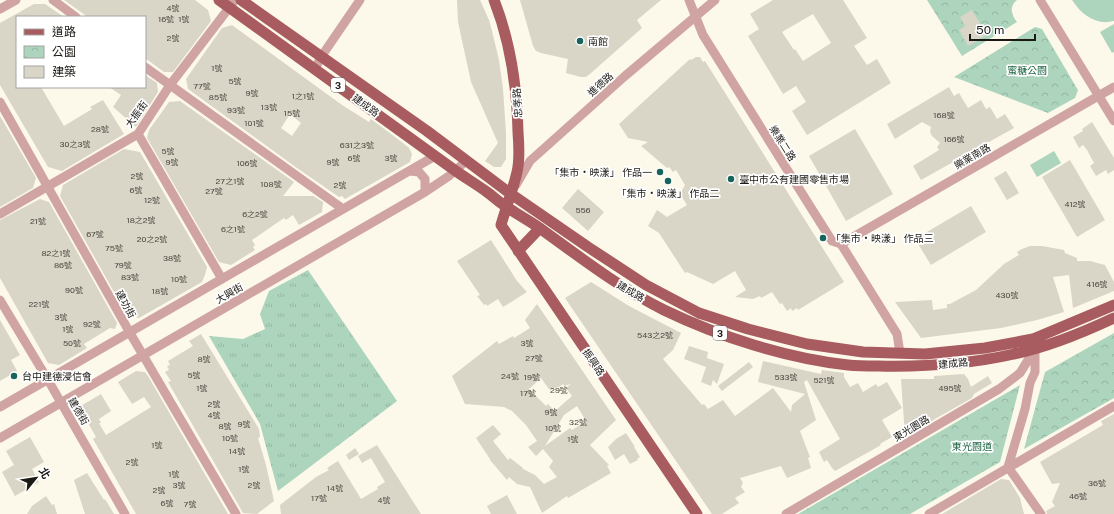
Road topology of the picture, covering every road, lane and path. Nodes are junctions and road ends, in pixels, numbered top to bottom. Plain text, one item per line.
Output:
1 (16, 0) edge
2 (53, 0) edge
3 (219, 0) edge
4 (241, 0) edge
5 (360, 0) edge
6 (494, 0) edge
7 (689, 0) edge
8 (715, 0) edge
9 (1040, 0) edge
10 (232, 4) edge
11 (0, 9) edge
12 (75, 16) edge
13 (695, 17) junction
14 (321, 57) junction
15 (146, 68) edge
16 (315, 69) junction
17 (170, 84) junction
18 (1114, 87) edge
19 (1099, 96) junction
20 (0, 102) edge
21 (1114, 121) edge
22 (138, 134) junction
23 (435, 156) junction
24 (466, 161) junction
25 (410, 171) junction
26 (456, 171) junction
27 (47, 186) junction
28 (424, 192) junction
29 (510, 194) junction
30 (506, 207) junction
31 (343, 209) junction
32 (0, 214) edge
33 (540, 228) junction
34 (841, 244) junction
35 (518, 251) junction
36 (222, 279) junction
37 (0, 300) edge
38 (1114, 305) edge
39 (1114, 318) edge
40 (130, 332) junction
41 (1034, 344) junction
42 (900, 353) junction
43 (144, 355) junction
44 (48, 380) junction
45 (61, 403) junction
46 (1114, 406) edge
47 (0, 407) edge
48 (0, 438) edge
49 (1008, 467) junction
50 (125, 514) edge
51 (236, 514) edge
52 (697, 514) edge
53 (786, 514) edge
54 (929, 514) edge
55 (1041, 514) edge

1 - 11 street
2 - 12 street
3 - 10 main road, 建成路 / 3
4 - 14 main road, 建成路 / 3
5 - 14 street
6 - 29 main road, 忠孝路
7 - 13 street, 樂業二路
8 - 13 street, 進德路
9 - 19 street
10 - 16 main road, 建成路 / 3
10 - 17 street, 大振街
13 - 29 street, 進德路
13 - 34 street, 樂業二路
14 - 16 street
14 - 24 main road, 建成路 / 3
15 - 17 street
16 - 23 main road, 建成路 / 3
17 - 22 street, 大振街
17 - 31 street
18 - 19 street, 樂業南路
19 - 21 street
19 - 34 street, 樂業南路
20 - 27 street, 建功街
22 - 27 street, 大振街
22 - 36 street
23 - 25 street, 大興街
23 - 26 main road, 建成路 / 3
24 - 26 street, 大興街
24 - 29 main road, 建成路 / 3
25 - 28 street
25 - 31 street, 大興街
26 - 28 street, 大興街
26 - 30 main road, 建成路 / 3
27 - 32 street, 大振街
27 - 40 street, 建功街
28 - 43 street, 大興街
29 - 30 main road, 忠孝路
29 - 42 main road, 建成路 / 3
30 - 33 main road, 建成路 / 3
30 - 35 main road, 振興路
31 - 36 street, 大興街
33 - 35 main road
33 - 41 main road, 建成路 / 3
34 - 42 street, 樂業二路
35 - 52 main road, 振興路
36 - 40 street, 大興街
37 - 44 street, 建德街
38 - 41 main road, 建成路 / 3
39 - 41 main road, 建成路 / 3
40 - 43 street, 建功街
40 - 44 street, 大興街
41 - 42 main road, 建成路 / 3
41 - 49 street
41 - 53 street, 東光園路
43 - 45 street, 大興街
43 - 51 street, 建功街
44 - 45 street, 建德街
44 - 47 street, 大興街
45 - 48 street, 大興街
45 - 50 street, 建德街
46 - 49 street
49 - 54 street
49 - 55 street

